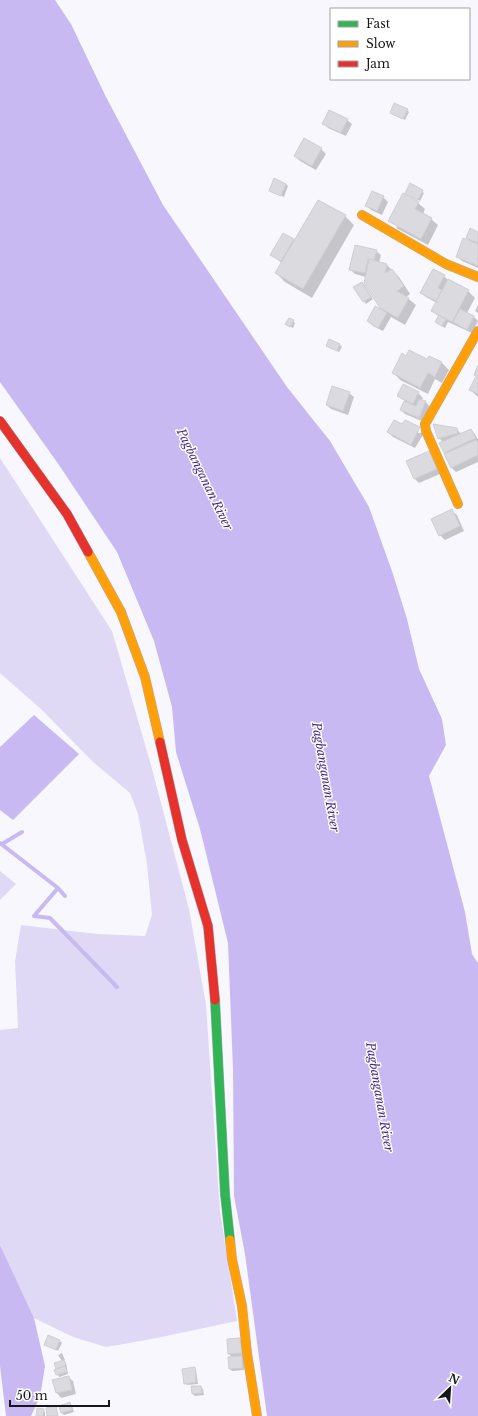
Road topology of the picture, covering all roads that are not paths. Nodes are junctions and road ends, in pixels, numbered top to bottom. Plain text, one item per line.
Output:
1 (362, 215) dead end
2 (478, 276) edge
3 (478, 331) edge
4 (0, 421) edge
5 (458, 504) dead end
6 (258, 1416) edge

1 - 2 street
3 - 5 street
4 - 6 street

